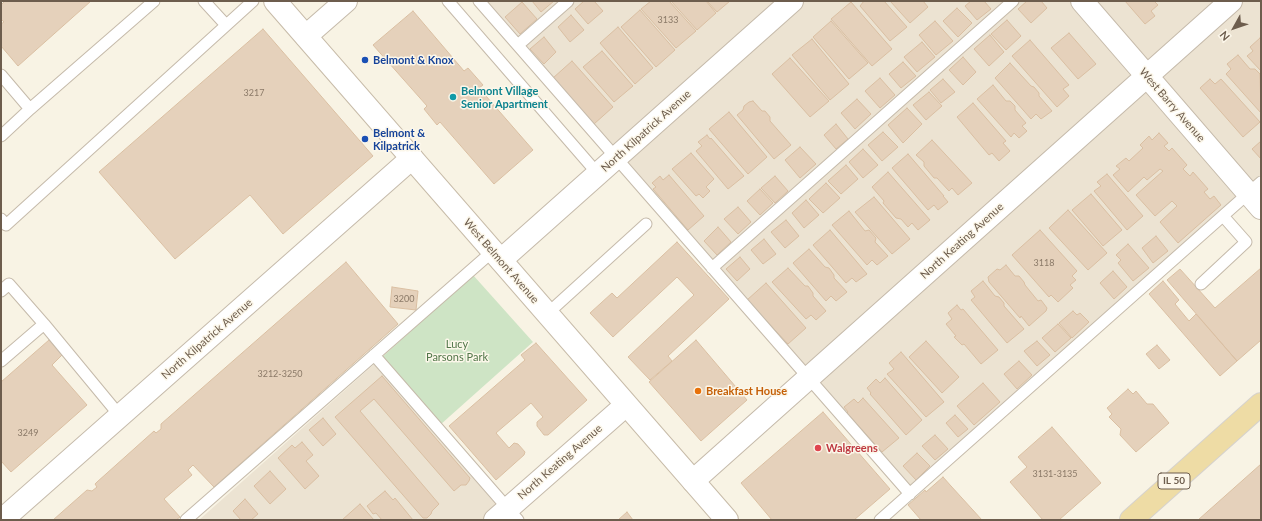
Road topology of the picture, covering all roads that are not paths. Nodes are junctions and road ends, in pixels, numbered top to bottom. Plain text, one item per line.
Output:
1 (154, 1) edge
2 (204, 1) edge
3 (253, 1) edge
4 (275, 1) edge
5 (346, 1) edge
6 (448, 1) edge
7 (480, 1) edge
8 (568, 1) edge
9 (792, 1) edge
10 (1013, 1) edge
11 (1082, 1) edge
12 (1232, 1) edge
13 (226, 25) junction
14 (306, 36) junction
15 (518, 45) junction
16 (1, 75) edge
17 (1147, 76) junction
18 (30, 109) junction
19 (1, 136) edge
20 (412, 158) junction
21 (616, 158) junction
22 (598, 174) junction
23 (1257, 195) edge
24 (1223, 216) junction
25 (646, 224) dead end
26 (3, 225) edge
27 (497, 256) junction
28 (712, 268) junction
29 (1201, 284) dead end
30 (1, 291) edge
31 (547, 314) junction
32 (44, 324) junction
33 (374, 355) junction
34 (1, 361) edge
35 (808, 378) junction
36 (1261, 404) edge
37 (626, 405) junction
38 (120, 416) junction
39 (693, 481) junction
40 (910, 494) junction
41 (507, 516) edge
42 (2, 520) edge
43 (186, 520) edge
44 (727, 520) edge
45 (880, 520) edge
46 (1132, 520) edge

1 - 18 lane
2 - 13 lane
3 - 13 lane
4 - 14 street, West Belmont Avenue
5 - 14 street
6 - 22 lane
7 - 15 lane
8 - 15 lane
9 - 21 street, North Kilpatrick Avenue
10 - 28 lane
11 - 17 street, West Barry Avenue
12 - 17 street, North Keating Avenue
13 - 26 lane
14 - 20 street, West Belmont Avenue
15 - 21 lane
16 - 18 lane
17 - 23 street, West Barry Avenue
17 - 35 street, North Keating Avenue
18 - 19 lane
20 - 27 street, West Belmont Avenue
20 - 38 street, North Kilpatrick Avenue
21 - 22 street, North Kilpatrick Avenue
21 - 28 lane
22 - 27 street, North Kilpatrick Avenue
23 - 24 lane
24 - 29 lane
24 - 40 lane
25 - 31 lane
27 - 31 street, West Belmont Avenue
27 - 33 lane
28 - 35 lane
30 - 32 lane
31 - 37 street, West Belmont Avenue
32 - 34 lane
32 - 38 lane
33 - 41 lane
33 - 43 lane
35 - 39 street, North Keating Avenue
35 - 40 lane
36 - 46 main road, IL 50
37 - 39 street, West Belmont Avenue
37 - 41 street, North Keating Avenue
38 - 42 street, North Kilpatrick Avenue
39 - 44 street, West Belmont Avenue
40 - 45 lane

